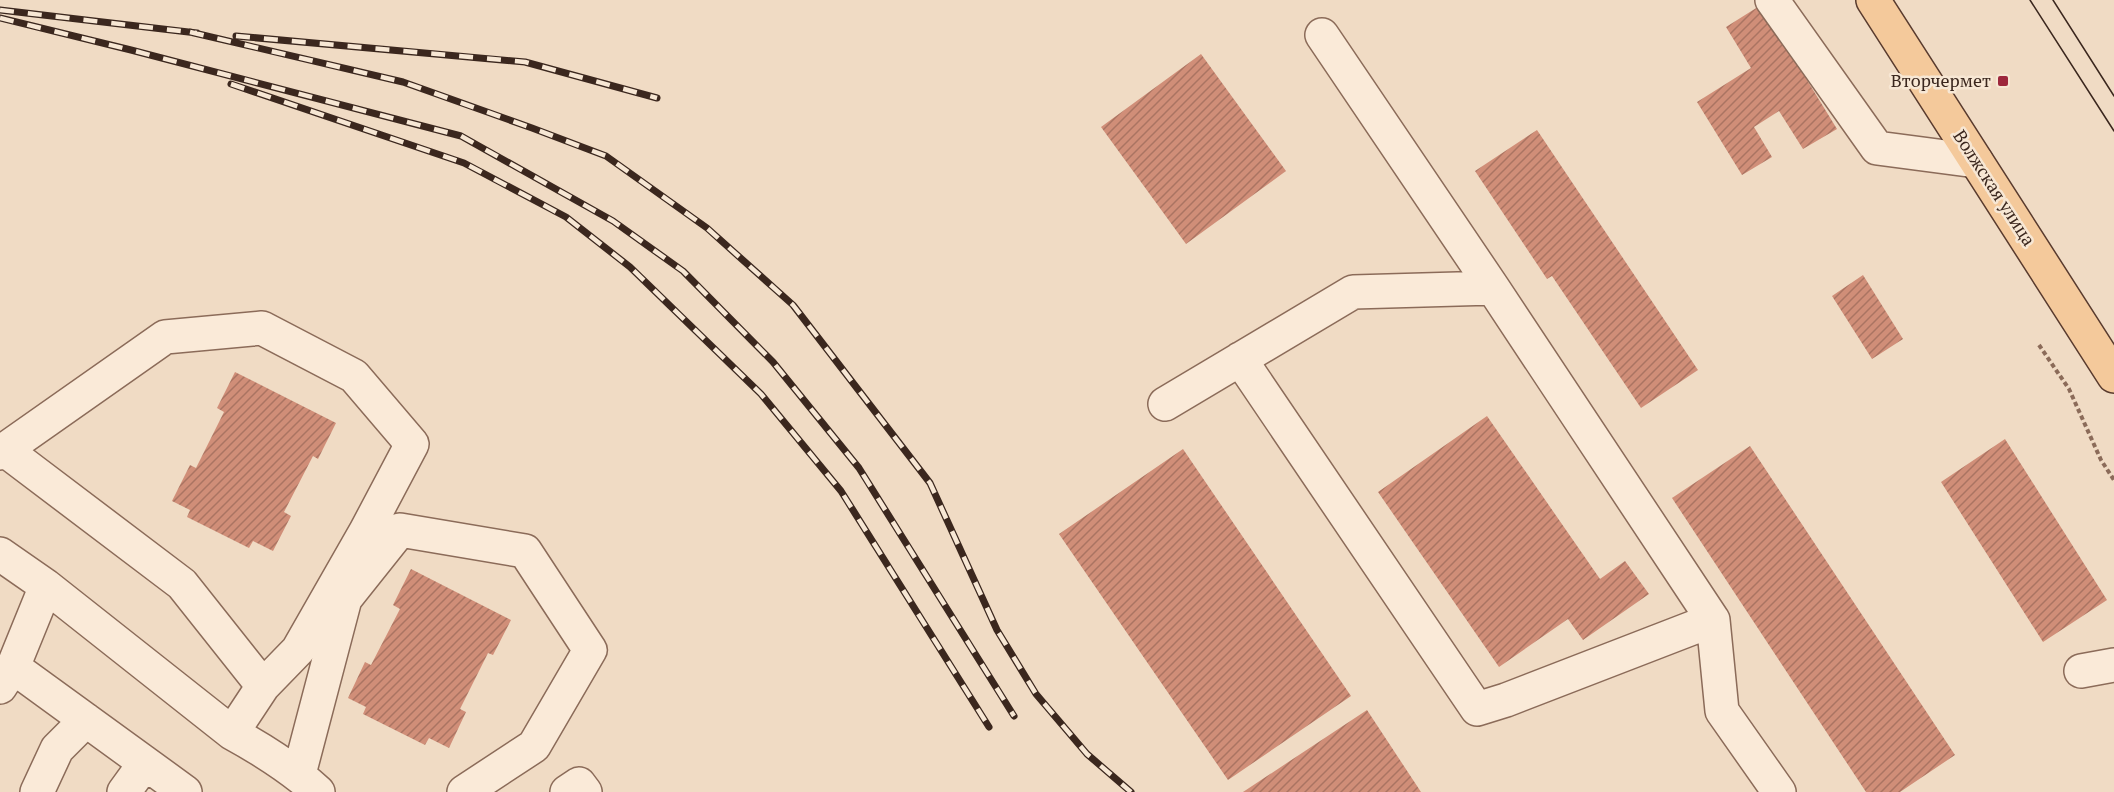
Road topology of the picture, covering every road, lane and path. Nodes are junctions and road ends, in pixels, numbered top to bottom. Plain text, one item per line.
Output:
1 (1772, 0) edge
2 (1873, 0) edge
3 (1322, 35) dead end
4 (1976, 161) junction
5 (1493, 288) junction
6 (2038, 345) dead end
7 (1240, 359) junction
8 (2114, 375) edge
9 (1165, 404) dead end
10 (3, 452) edge
11 (2114, 480) edge
12 (0, 554) edge
13 (46, 586) junction
14 (1713, 620) junction
15 (2114, 665) edge
16 (2081, 671) dead end
17 (7, 677) edge
18 (263, 686) junction
19 (86, 720) junction
20 (232, 733) junction
21 (145, 763) junction
22 (309, 783) edge
23 (37, 792) edge
24 (124, 792) edge
25 (185, 792) edge
26 (464, 792) edge
27 (567, 792) edge
28 (585, 792) edge
29 (1779, 792) edge

1 - 4 lane
2 - 4 main road, Волжская улица
3 - 5 lane
4 - 8 main road, Волжская улица
5 - 7 lane
5 - 14 lane
6 - 11 path
7 - 9 lane
7 - 14 lane
10 - 18 lane
10 - 18 lane
12 - 13 lane
13 - 17 lane
13 - 20 lane
14 - 29 lane
15 - 16 lane
17 - 19 lane
18 - 20 lane
19 - 21 lane
19 - 23 lane
20 - 22 lane
21 - 24 lane
21 - 25 lane
22 - 26 lane
27 - 28 lane

